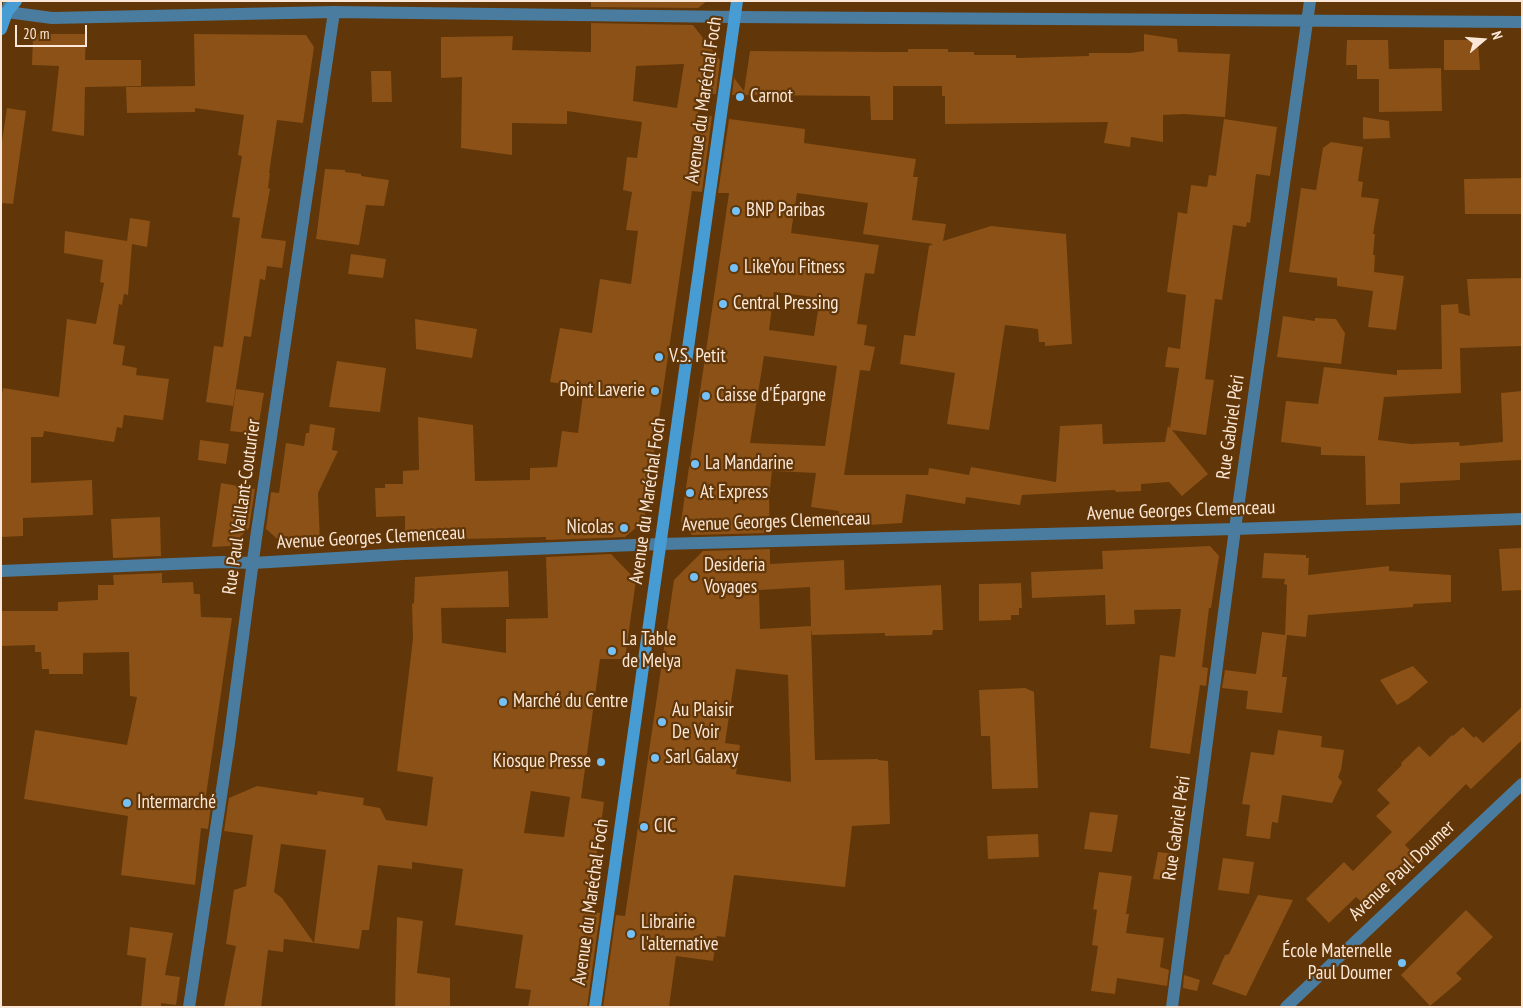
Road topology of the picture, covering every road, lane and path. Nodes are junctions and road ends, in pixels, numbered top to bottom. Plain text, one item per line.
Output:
1 (16, 1) edge
2 (737, 1) edge
3 (1310, 1) edge
4 (5, 11) edge
5 (334, 12) junction
6 (735, 17) junction
7 (1307, 20) junction
8 (1522, 22) edge
9 (1, 30) edge
10 (1522, 519) edge
11 (1235, 529) junction
12 (661, 544) junction
13 (254, 563) junction
14 (1, 571) edge
15 (1522, 784) edge
16 (189, 1007) edge
17 (595, 1007) edge
18 (1172, 1007) edge
19 (1286, 1007) edge

1 - 4 main road
2 - 6 main road, Avenue du Maréchal Foch
3 - 7 street, Rue Gabriel Péri
4 - 5 street
4 - 9 main road
5 - 6 street
5 - 13 street, Rue Paul Vaillant-Couturier
6 - 7 street
6 - 12 main road, Avenue du Maréchal Foch
7 - 8 street
7 - 11 street, Rue Gabriel Péri
10 - 11 street, Avenue Georges Clemenceau
11 - 12 street, Avenue Georges Clemenceau
11 - 18 street, Rue Gabriel Péri
12 - 13 street, Avenue Georges Clemenceau
12 - 17 main road, Avenue du Maréchal Foch
13 - 14 street, Avenue Georges Clemenceau
13 - 16 street, Rue Paul Vaillant-Couturier
15 - 19 street, Avenue Paul Doumer

